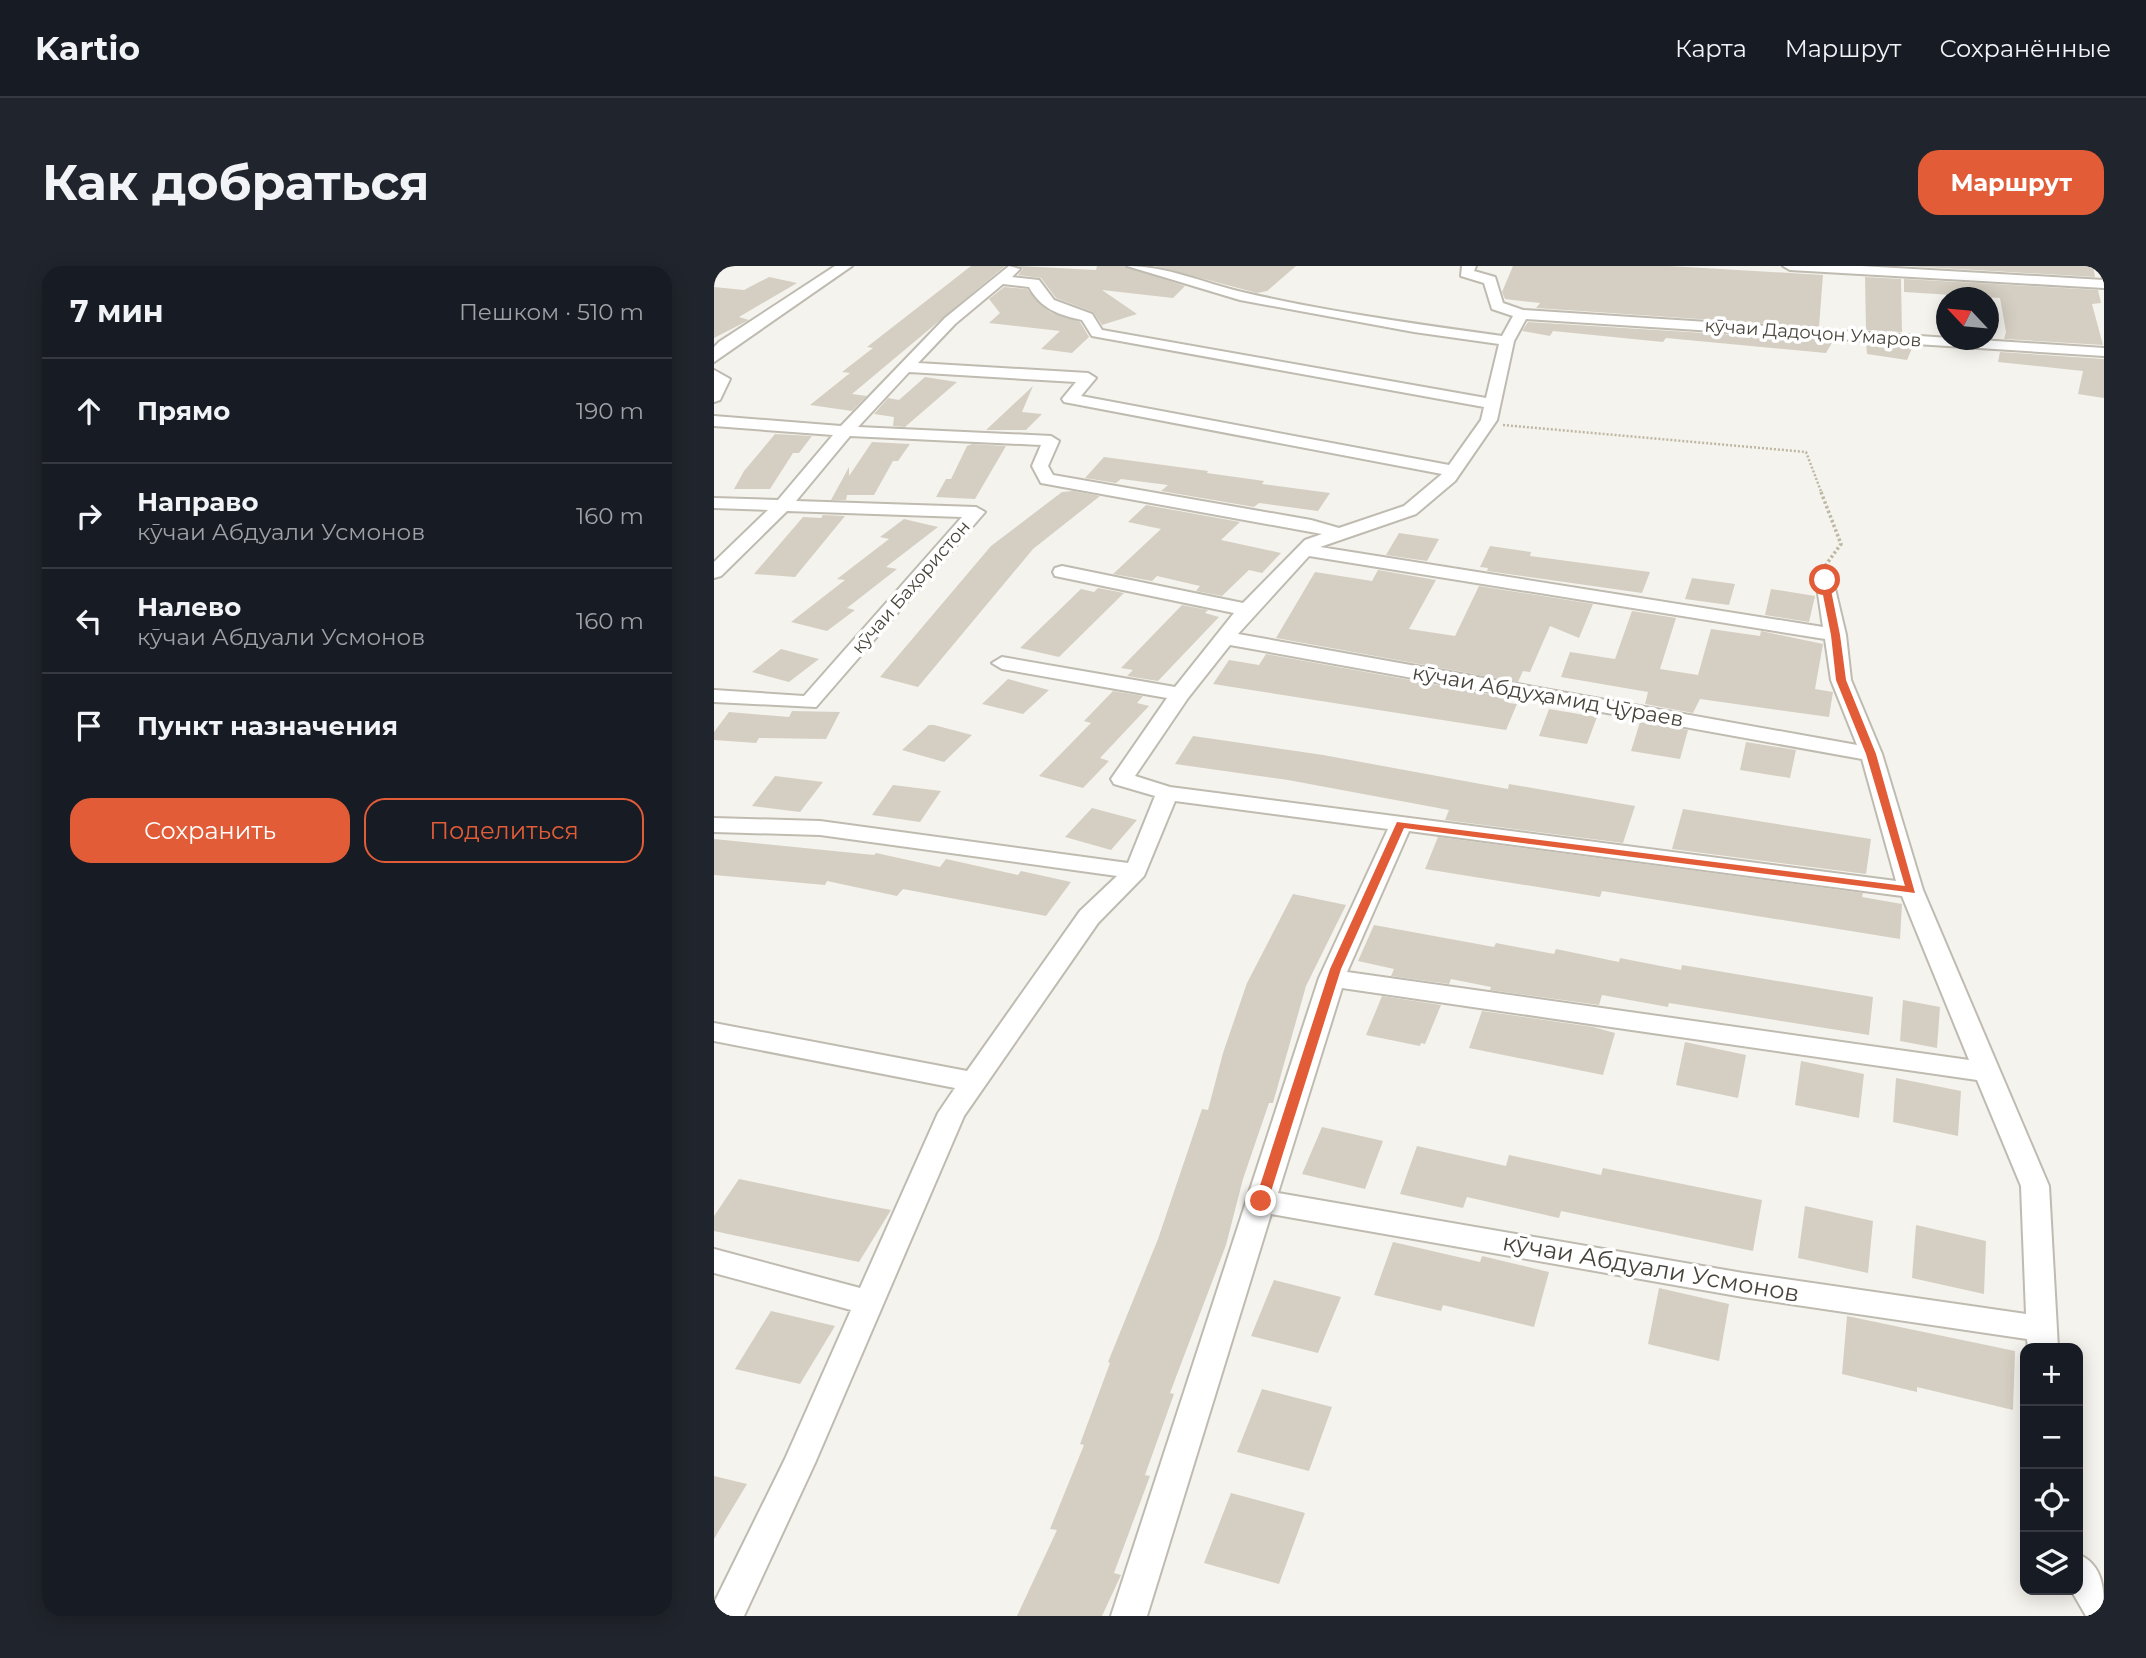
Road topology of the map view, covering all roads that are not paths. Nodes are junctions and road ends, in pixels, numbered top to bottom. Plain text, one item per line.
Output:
1 (845, 266) edge
2 (1017, 266) edge
3 (1134, 266) edge
4 (1469, 266) edge
5 (1790, 266) edge
6 (1000, 280) junction
7 (2104, 284) edge
8 (1521, 314) junction
9 (1507, 341) junction
10 (2104, 352) edge
11 (714, 357) edge
12 (906, 367) junction
13 (718, 377) edge
14 (714, 397) edge
15 (1490, 414) junction
16 (714, 421) edge
17 (848, 429) junction
18 (1454, 471) junction
19 (714, 503) edge
20 (783, 505) junction
21 (1339, 534) junction
22 (1305, 550) junction
23 (714, 572) edge
24 (1062, 572) dead end
25 (1825, 580) road end
26 (1247, 610) junction
27 (1836, 635) junction
28 (1225, 638) junction
29 (1002, 663) dead end
30 (1180, 694) junction
31 (714, 696) edge
32 (1871, 754) junction
33 (1167, 793) junction
34 (1401, 824) junction
35 (714, 825) edge
36 (1136, 871) junction
37 (1911, 890) junction
38 (1332, 978) junction
39 (714, 1032) edge
40 (1988, 1072) junction
41 (973, 1082) junction
42 (1261, 1201) junction
43 (714, 1261) edge
44 (869, 1303) junction
45 (2043, 1339) edge
46 (2083, 1578) edge
47 (2104, 1613) edge
48 (726, 1616) edge
49 (1129, 1616) edge

1 - 11 street
2 - 6 street
3 - 9 street
4 - 8 street
5 - 7 street
6 - 12 street
6 - 15 street
8 - 9 street
8 - 10 street, кӯчаи Дадоҷон Умаров
9 - 15 street
12 - 17 street
12 - 18 street
13 - 14 street
15 - 18 street
16 - 17 street
17 - 20 street
17 - 21 street
18 - 21 street
19 - 20 street, кӯчаи Баҳористон
20 - 23 street
20 - 31 street, кӯчаи Баҳористон
21 - 22 street
22 - 26 street
22 - 27 street
24 - 26 street
25 - 27 street
26 - 28 street
27 - 32 street
28 - 30 street
28 - 32 street, кӯчаи Абдуҳамид Ҷӯраев
29 - 30 street
30 - 33 street
32 - 37 street
33 - 34 street
33 - 36 street
34 - 37 street
34 - 38 street
35 - 36 street
36 - 41 street
37 - 40 street
38 - 40 street
38 - 42 street
39 - 41 street
40 - 45 street
41 - 44 street
42 - 45 street, кӯчаи Абдуали Усмонов
42 - 49 street
43 - 44 street
44 - 48 street
46 - 47 street

